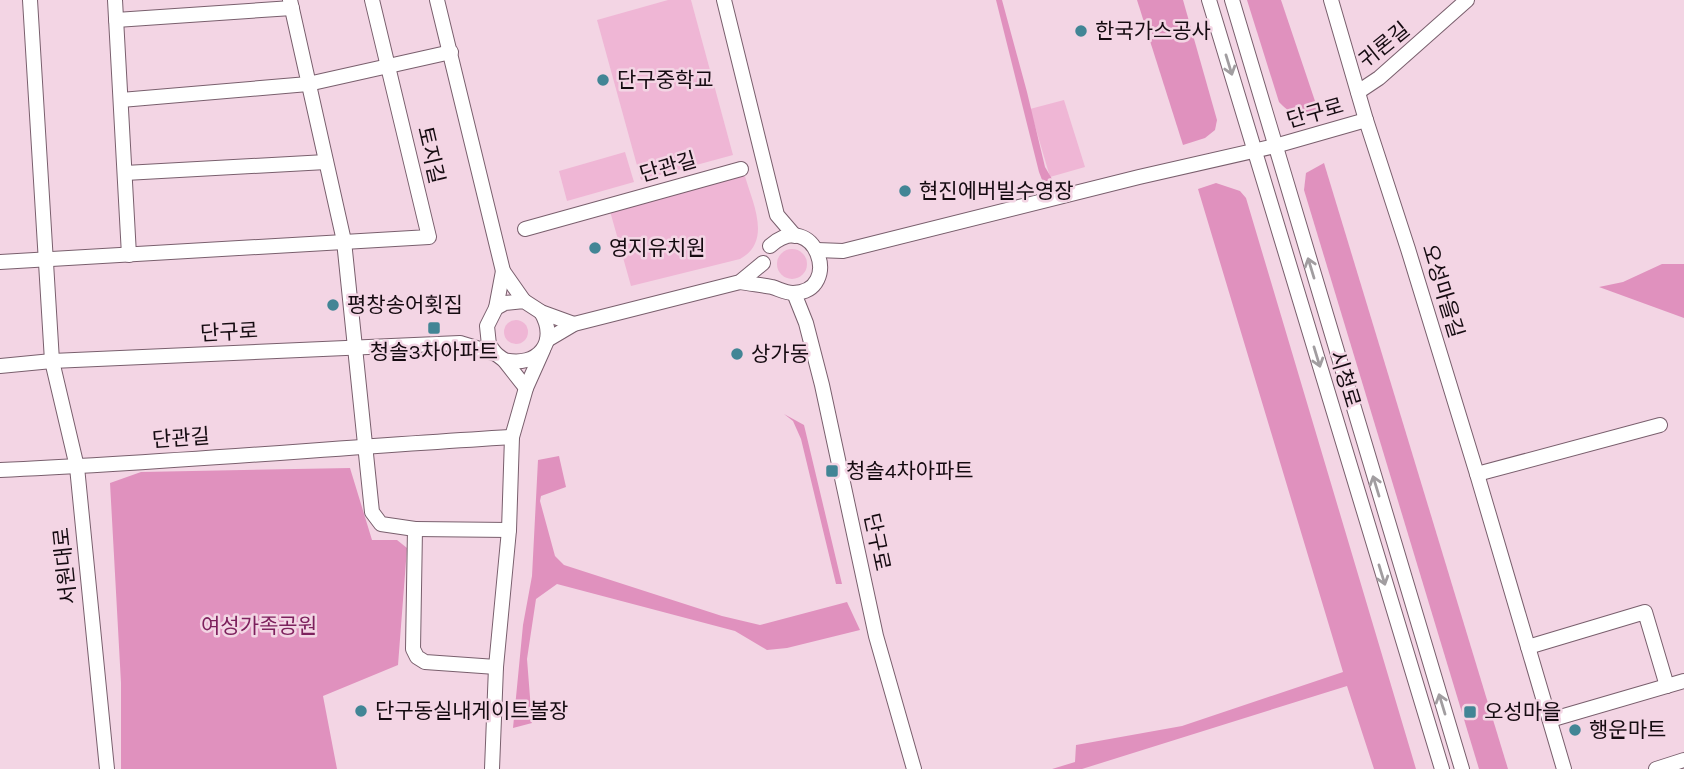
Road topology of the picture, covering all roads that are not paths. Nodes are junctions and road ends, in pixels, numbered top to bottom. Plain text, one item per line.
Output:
1 (30, 0) edge
2 (115, 0) edge
3 (372, 0) edge
4 (438, 0) edge
5 (724, 0) edge
6 (1209, 0) edge
7 (1232, 0) edge
8 (1331, 0) edge
9 (1467, 0) edge
10 (291, 4) edge
11 (116, 20) junction
12 (451, 52) junction
13 (388, 66) junction
14 (308, 84) junction
15 (1358, 92) junction
16 (121, 100) junction
17 (1366, 120) junction
18 (1275, 146) junction
19 (1255, 150) junction
20 (326, 162) junction
21 (741, 169) dead end
22 (125, 173) junction
23 (777, 215) junction
24 (526, 229) dead end
25 (795, 236) junction
26 (344, 241) junction
27 (770, 246) junction
28 (817, 250) junction
29 (843, 251) junction
30 (129, 255) junction
31 (45, 260) junction
32 (0, 262) edge
33 (763, 263) junction
34 (821, 268) junction
35 (503, 271) junction
36 (740, 282) junction
37 (812, 286) junction
38 (775, 288) junction
39 (794, 293) junction
40 (524, 301) junction
41 (496, 308) junction
42 (541, 312) junction
43 (806, 323) junction
44 (574, 324) junction
45 (486, 326) junction
46 (460, 343) junction
47 (545, 345) junction
48 (355, 347) junction
49 (500, 357) junction
50 (52, 361) junction
51 (0, 366) edge
52 (526, 388) junction
53 (1660, 425) dead end
54 (512, 437) junction
55 (366, 445) junction
56 (77, 467) junction
57 (0, 470) edge
58 (1477, 474) junction
59 (415, 529) junction
60 (509, 530) junction
61 (1528, 648) junction
62 (496, 667) junction
63 (1684, 681) edge
64 (1667, 685) junction
65 (1550, 720) junction
66 (1684, 760) edge
67 (107, 769) edge
68 (492, 769) edge
69 (914, 769) edge
70 (1442, 769) edge
71 (1462, 769) edge
72 (1564, 769) edge
73 (1656, 769) edge

1 - 31 street
2 - 11 street
3 - 13 street, 토지길
4 - 12 street
5 - 23 street
6 -> 19 street, 시청로
7 - 18 street, 시청로
8 - 15 street, 오성마을길
9 - 15 street, 귀론길
10 - 11 street
10 - 14 street
11 - 16 street
12 - 13 street
12 - 35 street
13 - 14 street
13 - 26 street, 토지길
14 - 16 street
14 - 20 street
15 - 17 street, 오성마을길
16 - 22 street
17 - 18 street, 단구로
17 - 58 street, 오성마을길
18 - 19 street, 단구로
71 -> 18 street, 시청로
19 - 29 street
19 -> 70 street, 시청로
20 - 22 street
20 - 26 street
21 - 24 street, 단관길
22 - 30 street
23 - 25 street
23 - 27 street
25 - 27 street
25 - 28 street
26 - 30 street, 토지길
26 - 48 street
27 - 33 street
28 - 29 street
28 - 34 street
29 - 34 street
30 - 31 street, 토지길
31 - 32 street, 토지길
31 - 50 street, 서원대로
33 - 36 street
33 - 38 street
34 - 37 street
35 - 40 street
35 - 41 street
36 - 38 street
36 - 44 street
37 - 39 street
37 - 43 street
38 - 39 street
39 - 43 street, 단구로
40 - 41 street
40 - 42 street
41 - 45 street
42 - 44 street
42 - 47 street
43 - 69 street, 단구로
44 - 47 street
45 - 46 street
45 - 49 street
46 - 48 street, 단구로
46 - 49 street
47 - 49 street
47 - 52 street
48 - 50 street, 단구로
48 - 55 street
49 - 52 street
50 - 51 street, 단구로
50 - 56 street, 서원대로
52 - 54 street
53 - 58 street
54 - 55 street, 단관길
54 - 60 street
55 - 56 street, 단관길
55 - 59 street
56 - 57 street, 단관길
56 - 67 street, 서원대로
58 - 61 street, 오성마을길
59 - 60 street
59 - 62 street
60 - 62 street
61 - 64 street
61 - 65 street, 오성마을길
62 - 68 street
63 - 64 street
64 - 65 street
65 - 72 street, 오성마을길
66 - 73 street

